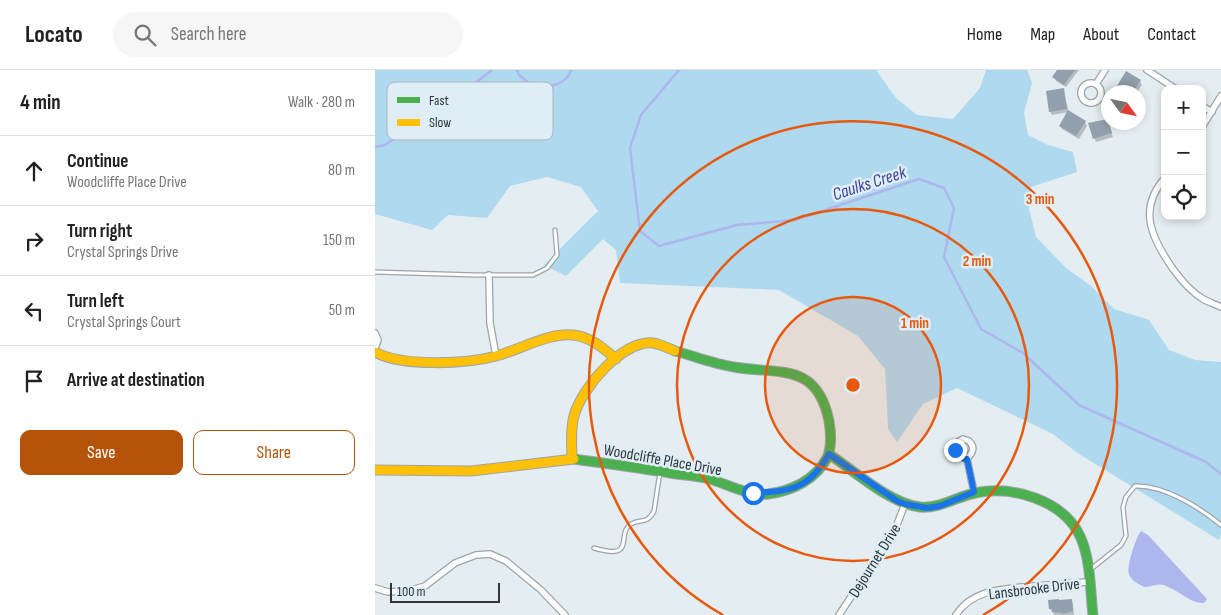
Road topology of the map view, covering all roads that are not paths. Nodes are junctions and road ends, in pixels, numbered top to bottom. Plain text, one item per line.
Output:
1 (1105, 70) edge
2 (1147, 70) edge
3 (1096, 84) dead end
4 (1170, 85) edge
5 (1221, 96) edge
6 (1206, 109) edge
7 (1211, 112) junction
8 (1206, 120) edge
9 (1161, 182) edge
10 (555, 230) dead end
11 (375, 272) edge
12 (489, 275) junction
13 (1221, 307) edge
14 (375, 333) edge
15 (375, 350) edge
16 (496, 356) junction
17 (616, 360) junction
18 (829, 454) junction
19 (967, 459) dead end
20 (572, 460) junction
21 (375, 470) edge
22 (660, 470) junction
23 (974, 492) junction
24 (905, 504) junction
25 (1221, 525) edge
26 (594, 548) dead end
27 (1088, 571) junction
28 (1089, 582) junction
29 (375, 588) edge
30 (565, 615) edge
31 (839, 615) edge
32 (956, 615) edge
33 (1093, 615) edge

1 - 3 street
2 - 4 street
5 - 7 street
6 - 7 street
7 - 8 street
9 - 13 street
10 - 12 lane
11 - 12 lane
12 - 16 street
14 - 15 street
15 - 16 street
16 - 17 street
17 - 18 street, Woodcliffe Place Drive
17 - 20 street, Woodcliffe Place Drive
18 - 22 street, Woodcliffe Place Drive
18 - 24 street
19 - 23 street
20 - 21 street, Woodcliffe Place Drive
20 - 22 street, Woodcliffe Place Drive
22 - 26 lane
23 - 24 street
23 - 27 street
24 - 31 street, Dejournet Drive
25 - 27 lane
27 - 28 street
28 - 32 street, Lansbrooke Drive
28 - 33 street
29 - 30 street

